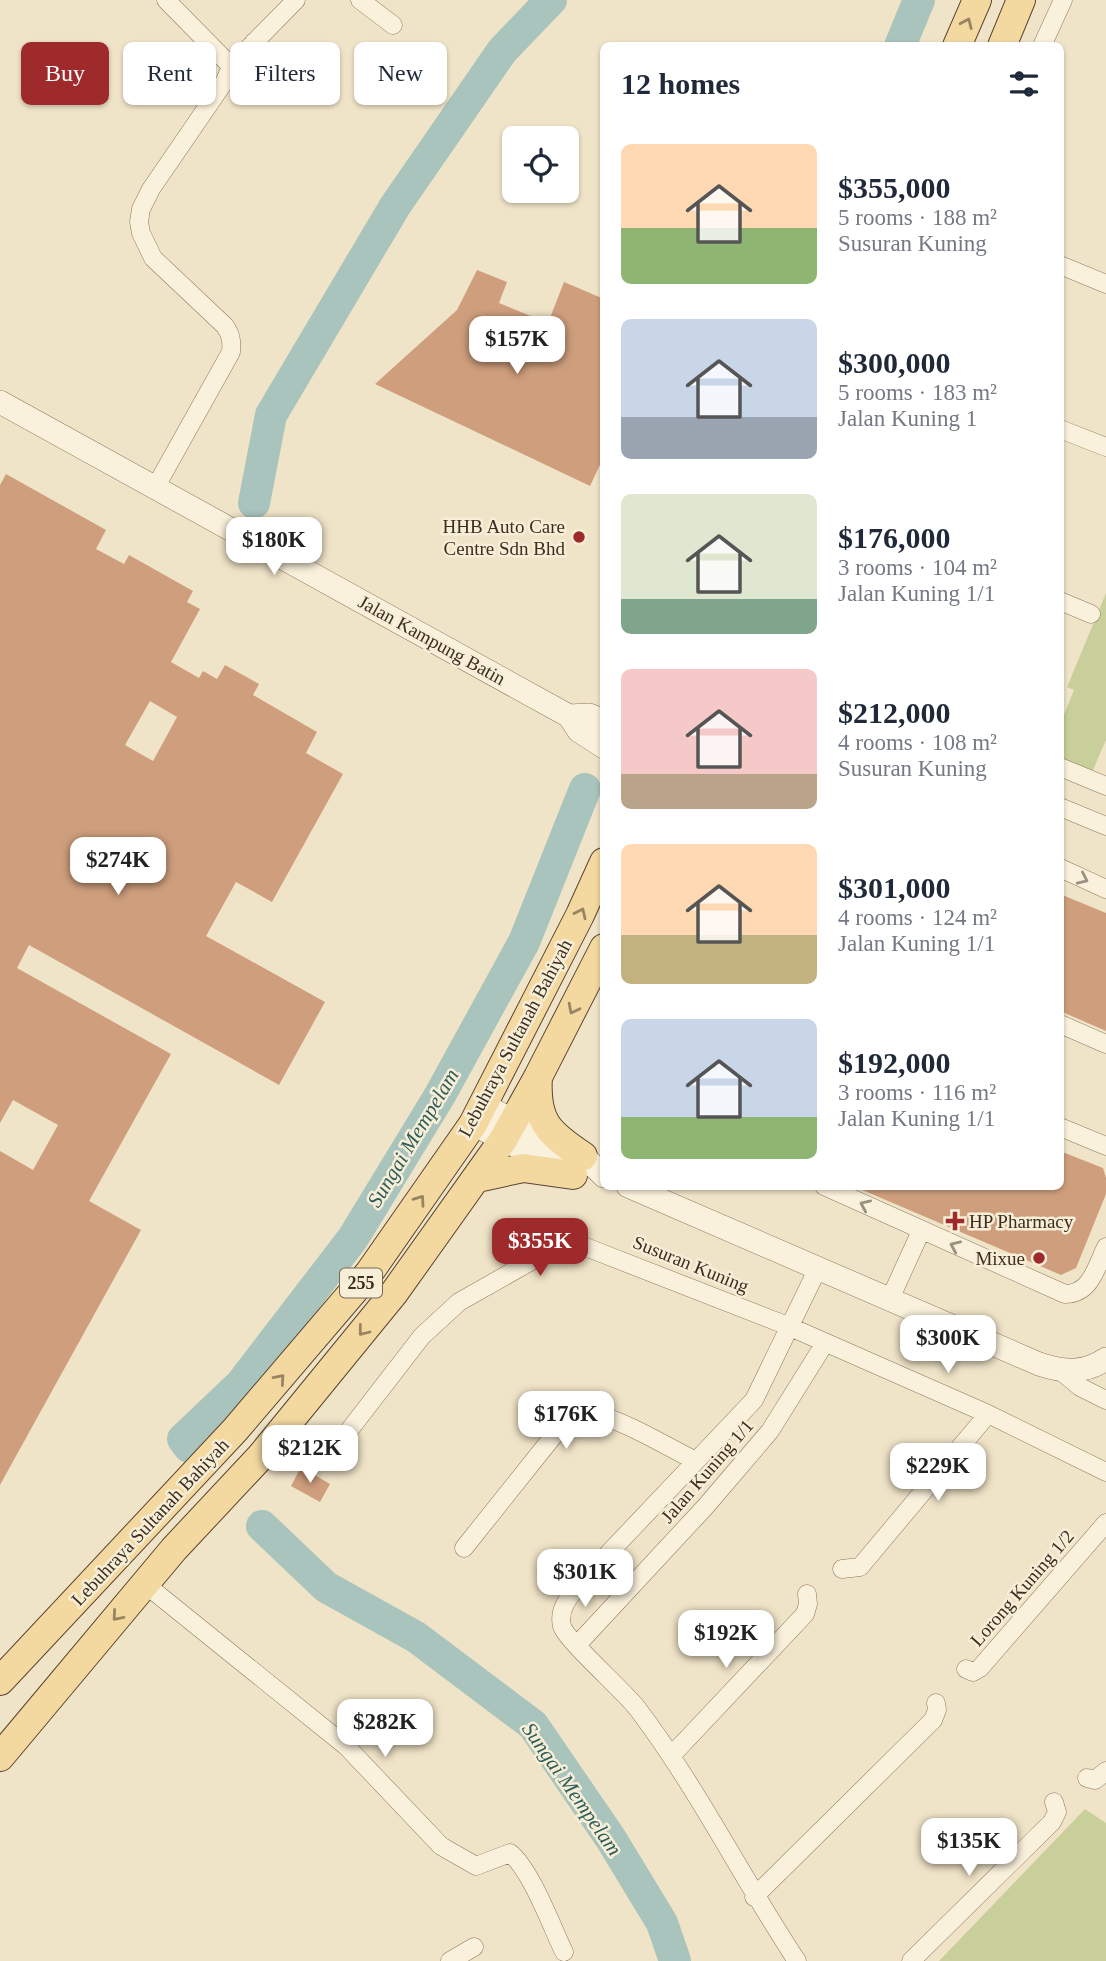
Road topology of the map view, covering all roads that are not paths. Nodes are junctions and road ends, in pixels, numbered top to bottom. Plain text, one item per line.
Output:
1 (166, 0) edge
2 (296, 0) edge
3 (360, 0) edge
4 (976, 0) edge
5 (1021, 0) edge
6 (1063, 0) edge
7 (393, 25) dead end
8 (254, 41) edge
9 (959, 42) edge
10 (1004, 42) edge
11 (1044, 42) edge
12 (230, 65) edge
13 (230, 68) edge
14 (1064, 267) edge
15 (1106, 284) edge
16 (0, 402) edge
17 (1064, 431) edge
18 (1106, 447) edge
19 (155, 488) junction
20 (1064, 603) edge
21 (1091, 614) dead end
22 (569, 716) junction
23 (600, 719) edge
24 (600, 744) edge
25 (1064, 769) edge
26 (1106, 786) edge
27 (1064, 809) edge
28 (1106, 827) edge
29 (1064, 870) edge
30 (600, 871) edge
31 (1106, 889) edge
32 (600, 956) edge
33 (1064, 1026) edge
34 (1106, 1044) edge
35 (538, 1077) junction
36 (478, 1115) junction
37 (1064, 1129) edge
38 (508, 1131) junction
39 (1106, 1146) edge
40 (590, 1171) edge
41 (477, 1178) junction
42 (637, 1190) edge
43 (833, 1190) edge
44 (921, 1231) junction
45 (1106, 1247) edge
46 (818, 1268) junction
47 (890, 1299) junction
48 (788, 1326) junction
49 (825, 1343) junction
50 (1106, 1359) edge
51 (1062, 1372) junction
52 (1106, 1400) edge
53 (988, 1414) junction
54 (340, 1460) dead end
55 (696, 1461) junction
56 (1106, 1472) edge
57 (1106, 1523) edge
58 (464, 1548) dead end
59 (851, 1568) dead end
60 (145, 1584) junction
61 (807, 1594) dead end
62 (577, 1645) junction
63 (966, 1669) dead end
64 (0, 1681) edge
65 (936, 1703) dead end
66 (672, 1755) junction
67 (0, 1757) edge
68 (1106, 1771) edge
69 (1087, 1778) dead end
70 (1054, 1802) dead end
71 (754, 1897) junction
72 (474, 1947) dead end
73 (564, 1952) dead end
74 (450, 1961) edge
75 (797, 1961) edge
76 (911, 1961) edge

1 - 12 street
2 - 8 street
3 - 7 street
9 -> 4 main road
5 - 10 main road
6 - 11 street
13 - 19 street
14 - 15 street
16 - 19 street, Jalan Kampung Batin
17 - 18 street
19 - 22 street, Jalan Kampung Batin
20 - 21 street
22 - 23 street, Jalan Kampung Batin
22 - 24 street, Jalan Kampung Batin
25 - 26 street
27 - 28 street
29 -> 31 street
36 -> 30 main road, Lebuhraya Sultanah Bahiyah / 255
32 -> 35 main road, Lebuhraya Sultanah Bahiyah / 255
33 - 34 street
35 - 38 main road, Lebuhraya Sultanah Bahiyah / 255
35 - 40 main road
36 - 38 street
64 -> 36 main road, Lebuhraya Sultanah Bahiyah / 255
37 - 39 street
38 - 40 street
38 - 41 main road, Lebuhraya Sultanah Bahiyah / 255
40 - 41 main road
41 -> 60 main road, Lebuhraya Sultanah Bahiyah / 255
42 - 46 street
44 -> 43 street
45 -> 44 street
44 - 47 street
46 - 47 street
46 - 48 street
47 - 51 street
48 - 49 street, Susuran Kuning
48 - 54 street, Susuran Kuning
48 - 55 street
49 - 53 street, Susuran Kuning
49 - 62 street, Jalan Kuning 1/1
50 - 51 street
51 - 52 street
53 - 56 street, Susuran Kuning
53 - 59 street
55 - 58 street
55 - 62 street
57 - 63 street, Lorong Kuning 1/2
60 -> 67 main road, Lebuhraya Sultanah Bahiyah / 255
60 - 73 street
61 - 66 street
62 - 66 street
65 - 71 street
66 - 71 street
68 - 69 street
70 - 76 street
71 - 75 street
72 - 74 street

